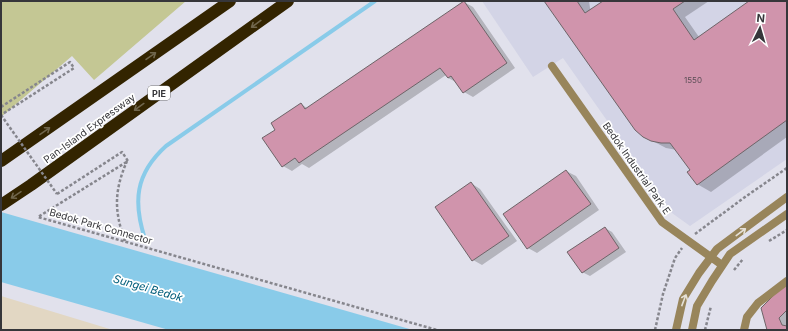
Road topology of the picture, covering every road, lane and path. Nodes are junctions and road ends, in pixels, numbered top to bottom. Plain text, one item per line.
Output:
1 (230, 1) edge
2 (288, 1) edge
3 (552, 66) dead end
4 (1, 108) edge
5 (1, 115) edge
6 (1, 161) edge
7 (128, 161) junction
8 (787, 168) edge
9 (787, 197) edge
10 (1, 205) edge
11 (787, 214) edge
12 (787, 230) edge
13 (688, 240) junction
14 (126, 242) junction
15 (769, 242) dead end
16 (711, 257) junction
17 (745, 257) dead end
18 (722, 265) junction
19 (732, 272) dead end
20 (787, 281) edge
21 (713, 303) dead end
22 (437, 330) edge
23 (655, 330) edge
24 (676, 330) edge
25 (692, 330) edge
26 (705, 330) edge
27 (744, 330) edge

6 -> 1 highway
2 -> 10 highway, Pan-Island Expressway / PIE
3 - 13 street, Bedok Industrial Park E
4 - 5 path, Bedok Park Connector
5 - 7 path, Bedok Park Connector, bridge
7 - 14 path
7 - 14 path, Bedok Park Connector
8 - 13 path
16 -> 9 street
11 - 18 street
12 - 15 path
13 - 16 street, Bedok Industrial Park E
13 - 23 path
14 - 22 path, Bedok Park Connector
16 - 18 street, Bedok Industrial Park E
24 -> 16 street
17 - 19 path
18 - 25 street
20 - 27 street
21 - 26 path

